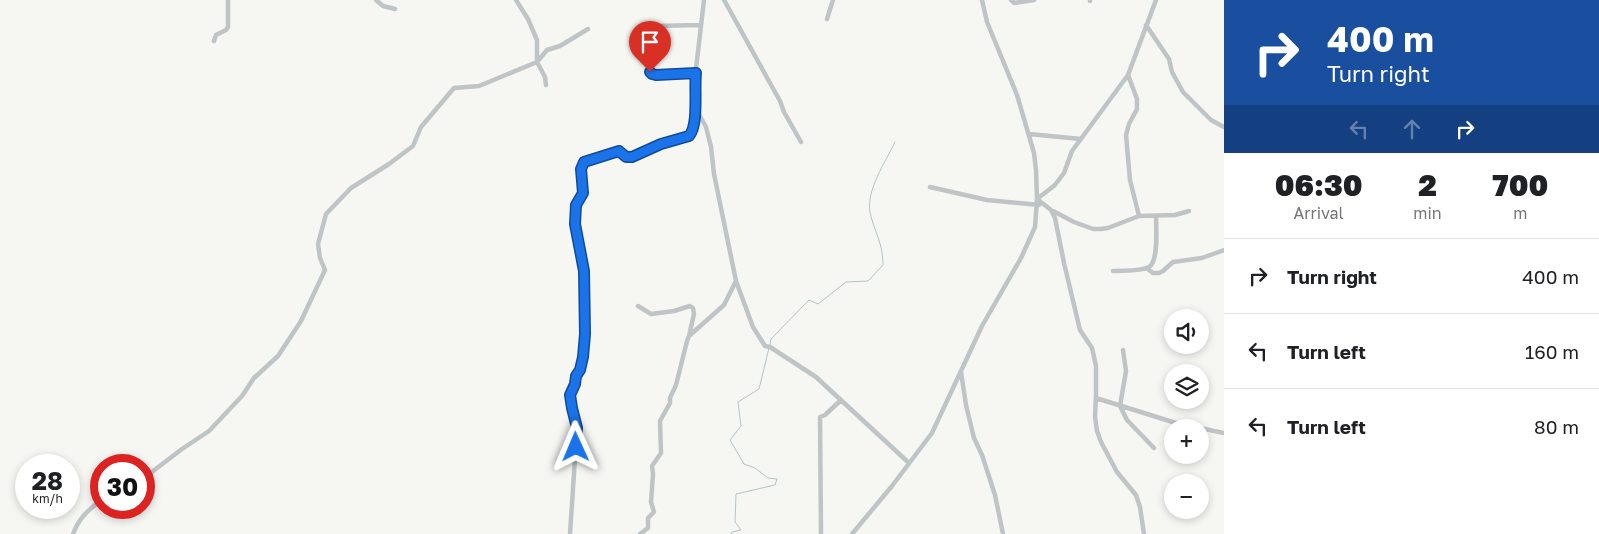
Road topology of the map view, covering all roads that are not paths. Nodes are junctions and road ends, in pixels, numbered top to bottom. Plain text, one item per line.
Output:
1 (228, 0) edge
2 (376, 0) edge
3 (516, 0) edge
4 (704, 0) edge
5 (724, 0) edge
6 (833, 0) edge
7 (982, 0) edge
8 (1011, 0) edge
9 (1034, 0) edge
10 (1156, 0) edge
11 (395, 9) dead end
12 (827, 19) dead end
13 (701, 25) junction
14 (1146, 25) junction
15 (588, 29) dead end
16 (214, 41) dead end
17 (537, 62) junction
18 (696, 73) junction
19 (1128, 75) junction
20 (546, 85) dead end
21 (696, 109) junction
22 (1224, 127) edge
23 (1029, 134) junction
24 (1081, 139) junction
25 (801, 142) dead end
26 (930, 187) dead end
27 (1037, 199) junction
28 (1037, 205) junction
29 (1046, 206) junction
30 (1051, 210) junction
31 (1189, 211) dead end
32 (1139, 216) junction
33 (1156, 216) junction
34 (1224, 250) edge
35 (1147, 268) junction
36 (1113, 271) dead end
37 (736, 281) junction
38 (638, 306) dead end
39 (689, 336) junction
40 (1123, 350) dead end
41 (961, 372) junction
42 (1096, 398) junction
43 (840, 401) junction
44 (1120, 406) junction
45 (1164, 419) edge
46 (1209, 430) edge
47 (1224, 433) edge
48 (1154, 448) dead end
49 (909, 463) junction
50 (155, 470) edge
51 (90, 509) edge
52 (73, 534) edge
53 (570, 534) edge
54 (640, 534) edge
55 (821, 534) edge
56 (852, 534) edge
57 (1003, 534) edge
58 (1144, 534) edge

1 - 16 street
2 - 11 street
3 - 17 street
4 - 13 street
5 - 25 street
6 - 12 street
7 - 23 street
8 - 9 street
10 - 14 street
13 - 18 street
13 - 18 street
14 - 19 street
14 - 22 street
15 - 17 street
17 - 20 street
17 - 50 street
18 - 21 street
19 - 24 street
19 - 32 street
21 - 37 street
21 - 53 street
23 - 24 street
23 - 27 street
24 - 27 street
26 - 28 street
27 - 28 street
27 - 29 street
28 - 29 street
28 - 41 street
29 - 30 street
30 - 32 street
30 - 42 street
31 - 33 street
32 - 33 street
33 - 35 street
34 - 35 street
35 - 36 street
37 - 39 street
37 - 43 street
38 - 39 street
39 - 54 street
40 - 44 street
41 - 49 street
41 - 57 street
42 - 44 street
42 - 58 street
43 - 49 street
43 - 55 street
44 - 45 street
44 - 48 street
46 - 47 street
49 - 56 street
51 - 52 street

